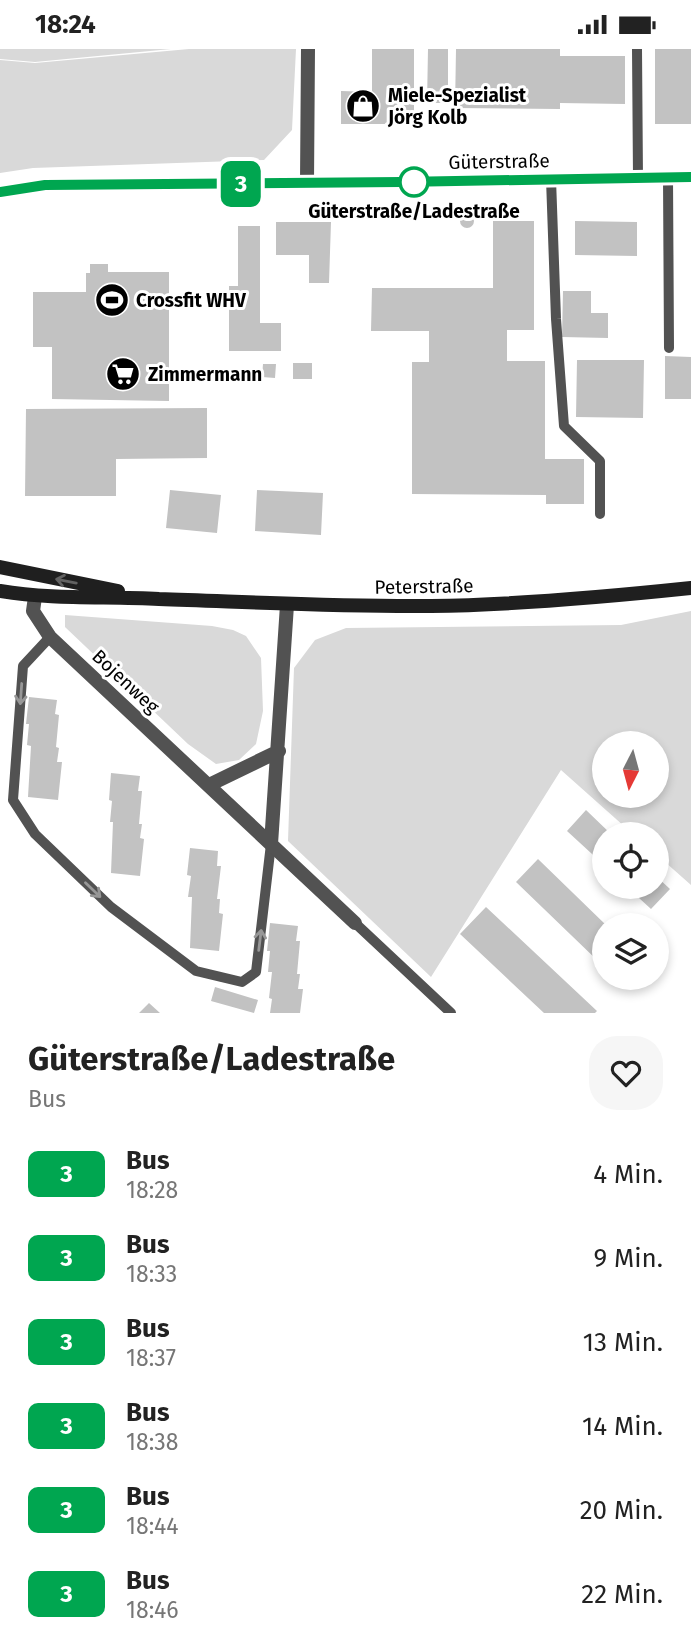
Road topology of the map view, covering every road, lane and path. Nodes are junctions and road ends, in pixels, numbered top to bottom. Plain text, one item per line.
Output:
1 (308, 49) edge
2 (637, 49) edge
3 (668, 177) junction
4 (691, 177) edge
5 (638, 178) junction
6 (551, 179) junction
7 (307, 182) junction
8 (0, 192) edge
9 (669, 348) dead end
10 (600, 514) dead end
11 (0, 567) edge
12 (691, 588) edge
13 (0, 591) edge
14 (34, 597) junction
15 (157, 599) junction
16 (287, 605) junction
17 (50, 636) junction
18 (279, 751) junction
19 (209, 785) junction
20 (271, 844) junction
21 (355, 923) joint
22 (451, 1013) edge

1 - 7 street
2 - 5 lane
3 - 4 street, Güterstraße
3 - 5 street, Güterstraße
3 - 9 lane
5 - 6 street, Güterstraße
6 - 7 street, Güterstraße
6 - 10 lane
7 - 8 street, Güterstraße
15 -> 11 main road, Peterstraße
12 - 16 main road, Peterstraße
13 - 14 main road, Peterstraße
14 - 15 main road, Peterstraße
14 - 17 street, Bojenweg
15 - 16 main road, Peterstraße
16 - 18 street
17 - 19 street, Bojenweg
17 -> 20 lane
18 - 19 street
18 - 20 street
19 - 20 street, Bojenweg
20 - 21 street, Bojenweg
21 - 22 lane

